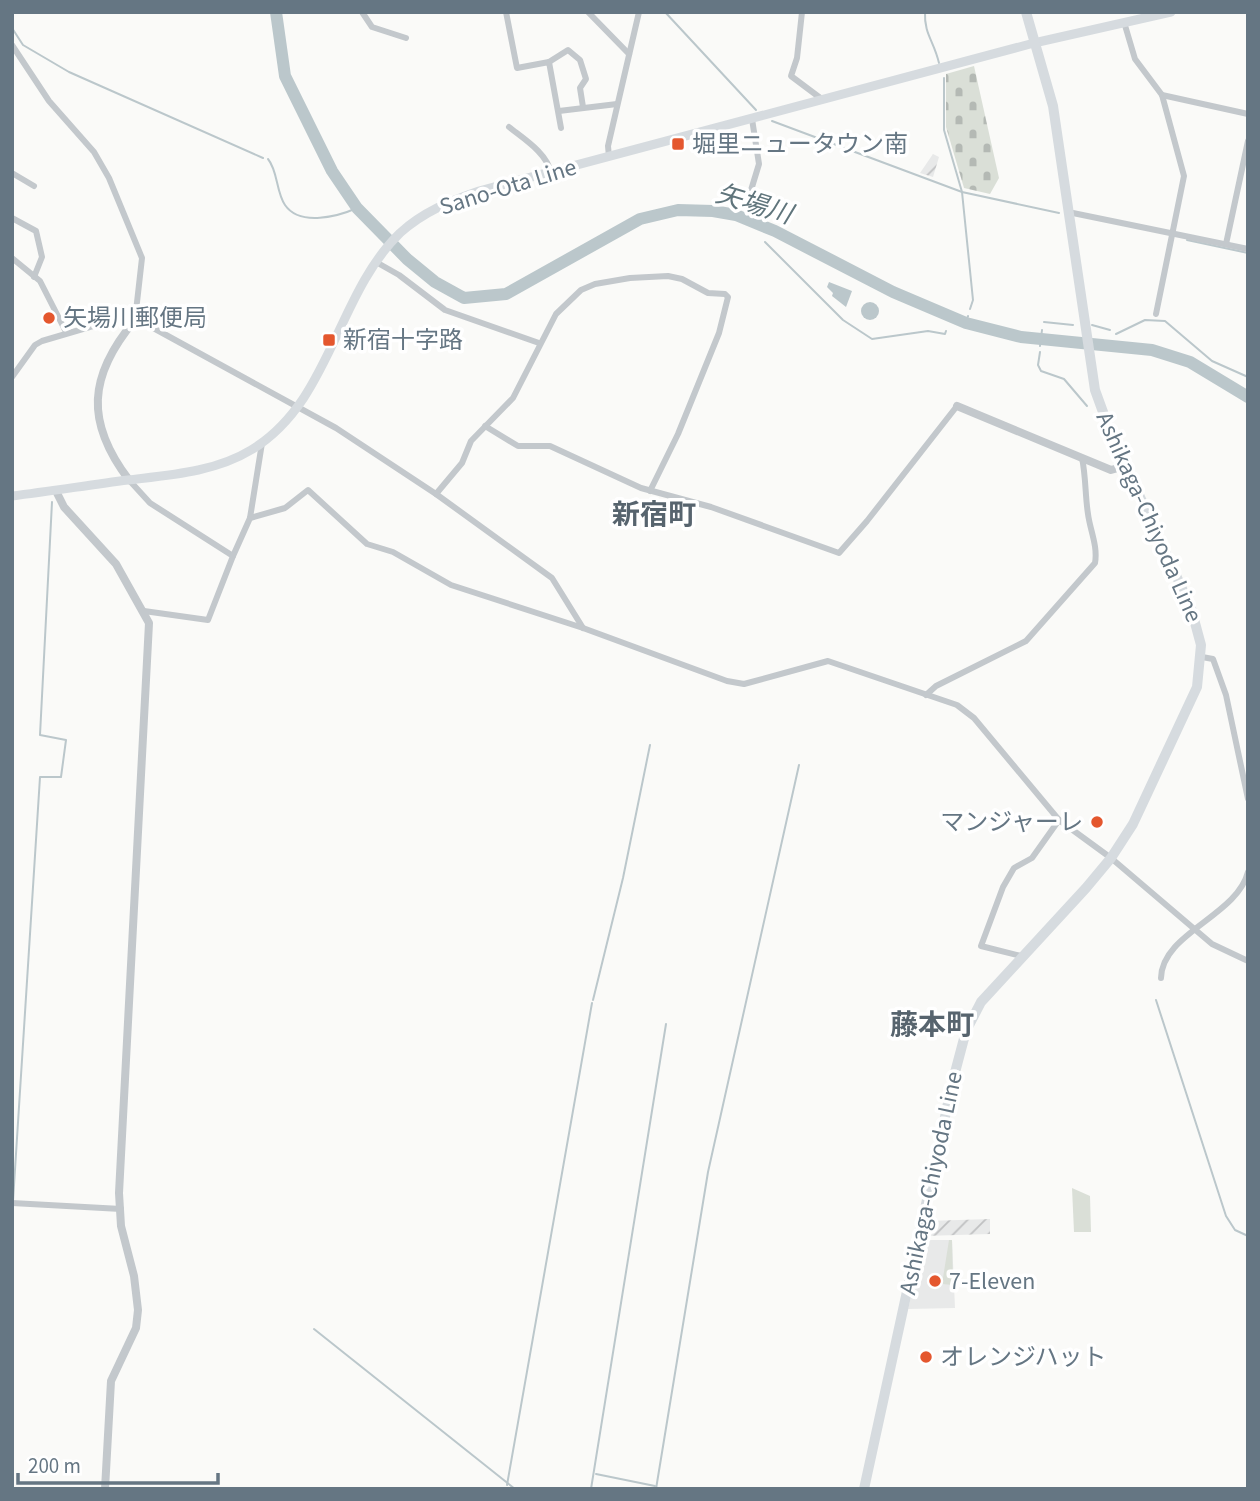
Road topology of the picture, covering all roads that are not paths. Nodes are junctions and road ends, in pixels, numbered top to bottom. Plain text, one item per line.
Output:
1 (362, 12) edge
2 (506, 12) edge
3 (588, 12) edge
4 (639, 12) edge
5 (802, 12) edge
6 (1026, 12) edge
7 (1171, 12) edge
8 (1141, 15) edge
9 (1124, 22) junction
10 (407, 38) dead end
11 (1034, 43) junction
12 (12, 44) edge
13 (629, 54) junction
14 (550, 62) junction
15 (1162, 95) junction
16 (823, 100) junction
17 (617, 104) junction
18 (583, 107) junction
19 (559, 111) junction
20 (1248, 114) edge
21 (752, 119) junction
22 (509, 127) dead end
23 (561, 128) dead end
24 (1248, 141) edge
25 (609, 157) junction
26 (12, 173) edge
27 (551, 173) junction
28 (34, 186) dead end
29 (748, 200) dead end
30 (1068, 212) junction
31 (12, 218) edge
32 (1172, 234) junction
33 (1226, 244) junction
34 (1248, 249) edge
35 (12, 258) edge
36 (376, 262) junction
37 (34, 277) junction
38 (1156, 314) dead end
39 (135, 320) junction
40 (66, 332) junction
41 (539, 344) junction
42 (12, 377) edge
43 (957, 406) joint
44 (299, 407) junction
45 (485, 426) junction
46 (262, 443) junction
47 (1082, 458) junction
48 (1125, 466) junction
49 (129, 480) junction
50 (56, 491) junction
51 (650, 491) junction
52 (436, 494) junction
53 (12, 496) edge
54 (250, 518) junction
55 (233, 556) junction
56 (144, 611) junction
57 (583, 628) junction
58 (1202, 657) junction
59 (926, 695) junction
60 (1248, 799) edge
61 (1059, 820) junction
62 (1111, 858) junction
63 (1248, 872) edge
64 (1247, 881) edge
65 (1194, 931) junction
66 (1021, 956) junction
67 (1248, 961) edge
68 (1161, 978) dead end
69 (12, 1203) edge
70 (121, 1209) junction
71 (105, 1489) edge
72 (864, 1489) edge

1 - 10 street
2 - 14 street
3 - 13 street
4 - 13 street
5 - 16 street
6 - 11 main road, Ashikaga-Chiyoda Line
7 - 8 main road, Sano-Ota Line
8 - 9 main road, Sano-Ota Line
9 - 11 main road, Sano-Ota Line
9 - 15 street
11 - 16 main road, Sano-Ota Line
11 - 30 main road, Ashikaga-Chiyoda Line
12 - 39 street
13 - 17 street
14 - 18 street
14 - 19 street
15 - 20 street
15 - 32 street
16 - 21 main road, Sano-Ota Line
17 - 18 street
17 - 25 street
18 - 19 street
19 - 23 street
21 - 25 main road, Sano-Ota Line
21 - 29 street
22 - 27 street
24 - 33 street
25 - 27 main road, Sano-Ota Line
26 - 28 street
27 - 36 main road, Sano-Ota Line
30 - 32 street
30 - 48 main road, Ashikaga-Chiyoda Line
31 - 37 street
32 - 33 street
32 - 38 street
33 - 34 street
35 - 37 street
36 - 41 street
36 - 44 main road, Sano-Ota Line
37 - 40 street
39 - 40 street
39 - 44 street
39 - 49 street
40 - 42 street
41 - 45 street
41 - 51 street
43 - 47 street
43 - 51 street
44 - 46 main road, Sano-Ota Line
44 - 52 street
45 - 51 street
45 - 52 street
46 - 49 main road, Sano-Ota Line
46 - 54 street
47 - 48 street
47 - 59 street
48 - 58 main road, Ashikaga-Chiyoda Line
49 - 50 main road, Sano-Ota Line
49 - 55 street
50 - 53 main road, Sano-Ota Line
50 - 56 street
52 - 57 street
54 - 55 street
54 - 57 street
55 - 56 street
56 - 70 street
57 - 59 street
58 - 60 street
58 - 62 main road, Ashikaga-Chiyoda Line
59 - 61 street
61 - 62 street
61 - 66 street
62 - 65 street
62 - 66 main road, Ashikaga-Chiyoda Line
63 - 64 street
64 - 65 street
65 - 67 street
65 - 68 street
66 - 72 main road, Ashikaga-Chiyoda Line
69 - 70 street
70 - 71 street

